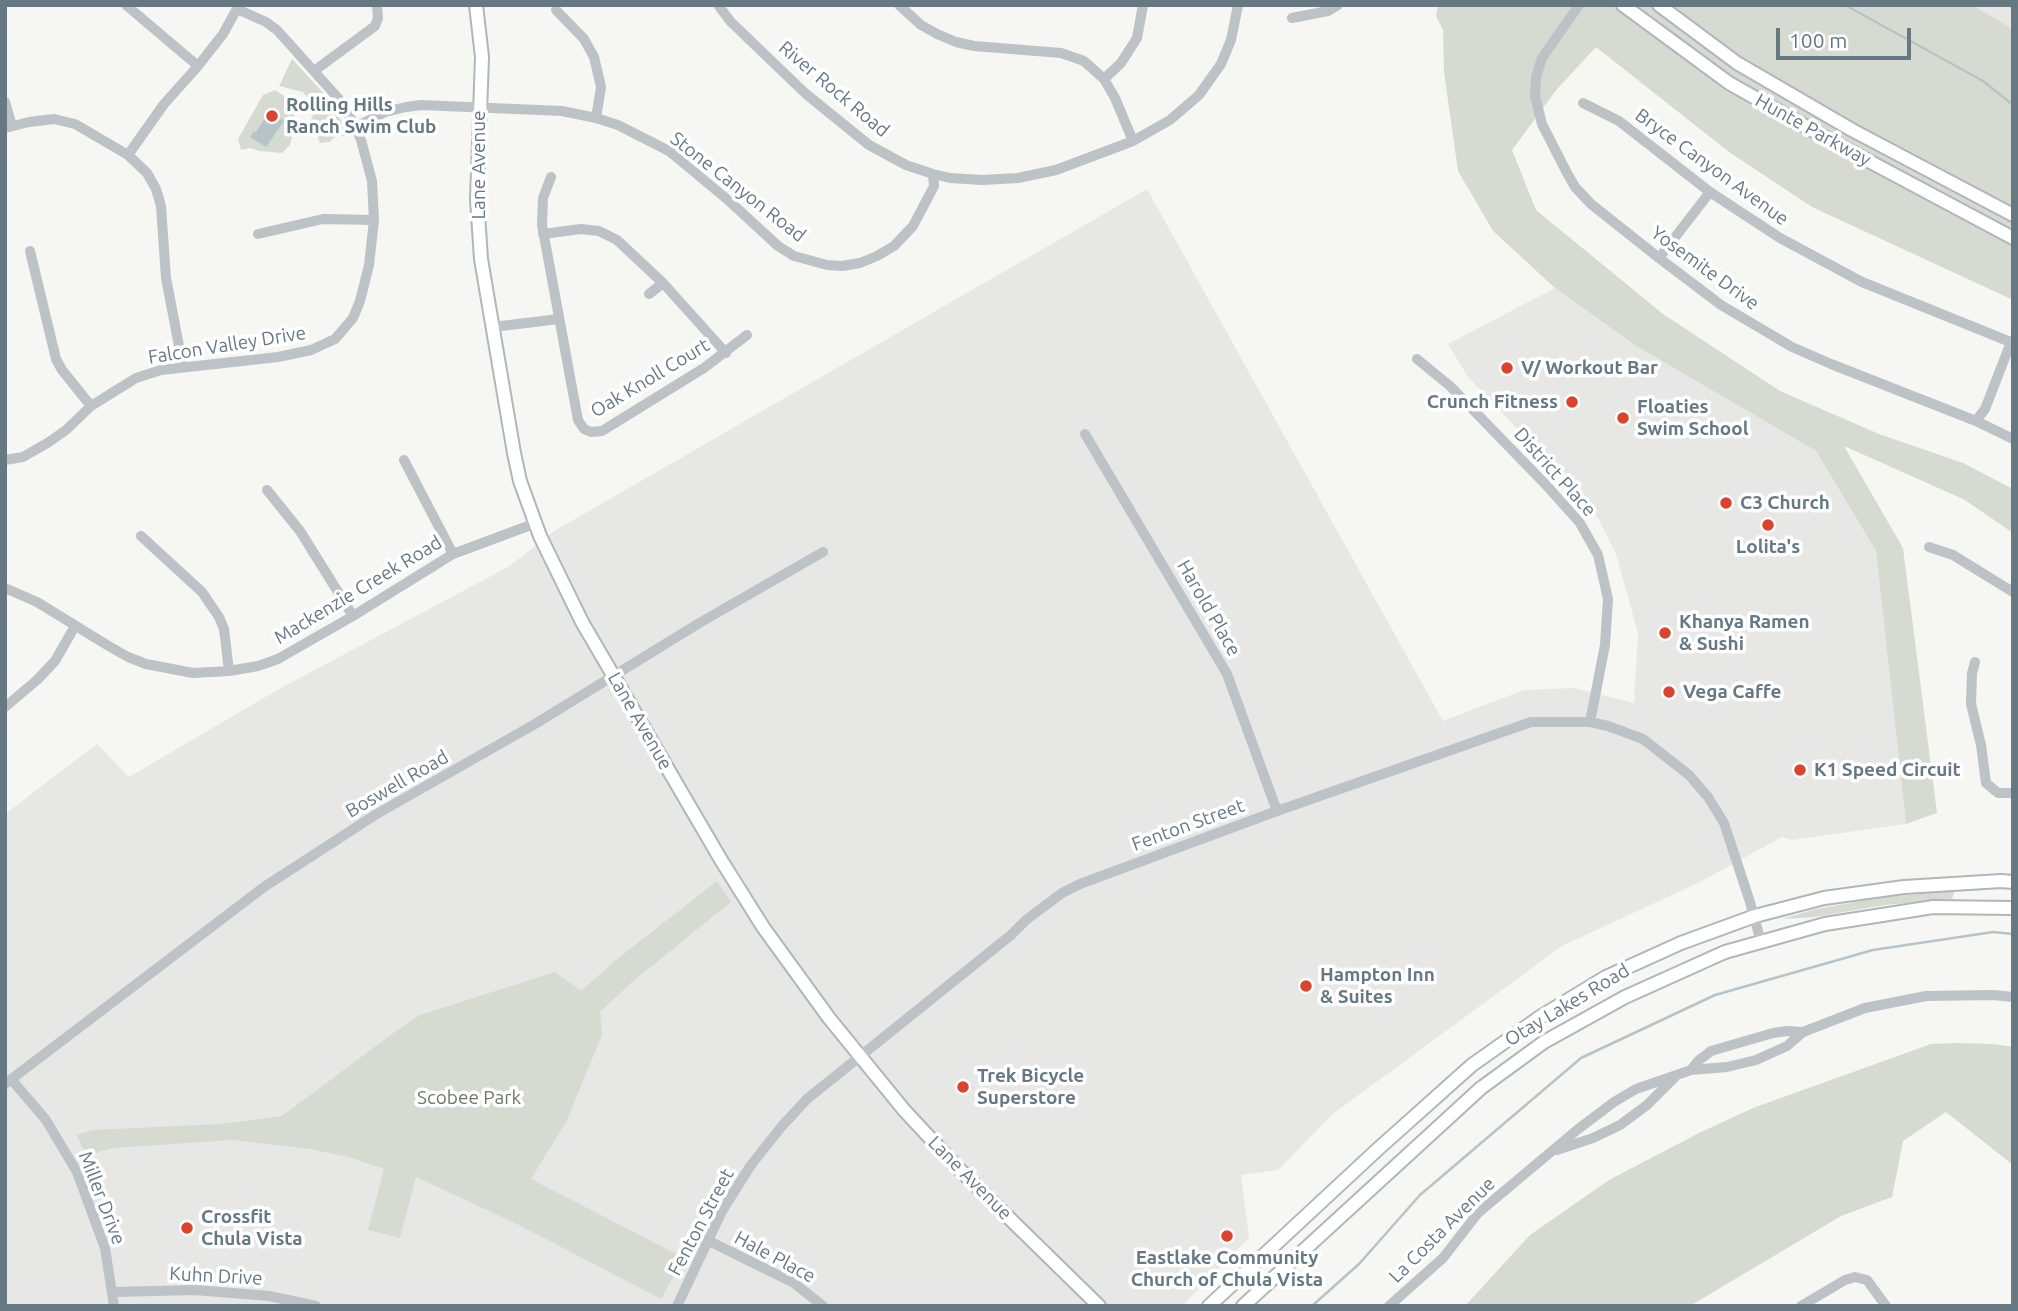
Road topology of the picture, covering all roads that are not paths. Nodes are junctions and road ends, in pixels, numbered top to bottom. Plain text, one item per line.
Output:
1 (126, 5) edge
2 (377, 5) edge
3 (476, 5) edge
4 (718, 5) edge
5 (899, 5) edge
6 (1143, 5) edge
7 (1238, 5) edge
8 (1338, 5) edge
9 (1579, 5) edge
10 (1623, 5) edge
11 (1658, 5) edge
12 (238, 7) edge
13 (556, 10) dead end
14 (1292, 18) dead end
15 (198, 66) junction
16 (314, 71) junction
17 (1104, 79) junction
18 (5, 102) edge
19 (1584, 103) dead end
20 (480, 108) junction
21 (596, 118) junction
22 (8, 127) edge
23 (356, 127) junction
24 (1133, 141) junction
25 (128, 155) junction
26 (933, 174) junction
27 (551, 177) dead end
28 (1710, 192) junction
29 (2013, 215) edge
30 (374, 220) junction
31 (543, 233) junction
32 (258, 234) dead end
33 (2013, 238) edge
34 (30, 251) dead end
35 (1659, 258) junction
36 (663, 283) junction
37 (649, 294) dead end
38 (559, 319) junction
39 (493, 327) junction
40 (747, 335) dead end
41 (2012, 343) edge
42 (726, 353) junction
43 (1418, 359) dead end
44 (183, 367) junction
45 (91, 406) junction
46 (1976, 421) junction
47 (1085, 434) dead end
48 (2013, 439) edge
49 (5, 460) edge
50 (404, 460) dead end
51 (267, 490) dead end
52 (536, 523) junction
53 (141, 536) dead end
54 (1929, 547) dead end
55 (823, 552) dead end
56 (453, 554) junction
57 (5, 588) edge
58 (2013, 592) edge
59 (353, 616) junction
60 (75, 626) junction
61 (1975, 662) dead end
62 (229, 671) junction
63 (613, 676) junction
64 (5, 707) edge
65 (1590, 722) junction
66 (2013, 793) edge
67 (1277, 811) junction
68 (2013, 882) edge
69 (2013, 908) edge
70 (1755, 916) junction
71 (1761, 942) junction
72 (2013, 996) edge
73 (1804, 1032) junction
74 (860, 1055) junction
75 (1691, 1070) junction
76 (1678, 1074) junction
77 (8, 1082) edge
78 (1551, 1152) junction
79 (709, 1241) junction
80 (113, 1292) junction
81 (114, 1306) edge
82 (316, 1306) edge
83 (677, 1306) edge
84 (823, 1306) edge
85 (1099, 1306) edge
86 (1209, 1306) edge
87 (1243, 1306) edge
88 (1389, 1306) edge
89 (1801, 1306) edge
90 (1886, 1306) edge

1 - 15 street
2 - 16 street
3 - 20 main road, Lane Avenue
4 - 26 street, River Rock Road
5 - 17 street
6 - 17 street
7 - 24 street, River Rock Road
8 - 14 street
9 - 35 street, Yosemite Drive
10 - 33 main road, Hunte Parkway
11 - 29 main road, Hunte Parkway
12 - 15 street
12 - 16 street, Falcon Valley Drive
13 - 21 street
15 - 25 street
16 - 23 street, Falcon Valley Drive
17 - 24 street
18 - 22 street
19 - 28 street, Bryce Canyon Avenue
20 - 21 street, Stone Canyon Road
20 - 23 street, Stone Canyon Road
20 - 39 main road, Lane Avenue
21 - 26 street, Stone Canyon Road
22 - 25 street
23 - 30 street, Falcon Valley Drive
24 - 26 street, River Rock Road
25 - 44 street
27 - 31 street
28 - 35 street
28 - 41 street, Bryce Canyon Avenue
30 - 32 street
30 - 44 street, Falcon Valley Drive
31 - 36 street
31 - 38 street
34 - 45 street
35 - 46 street, Yosemite Drive
36 - 37 street
36 - 42 street
38 - 39 street
38 - 42 street, Oak Knoll Court
39 - 52 main road, Lane Avenue
40 - 42 street, Oak Knoll Court
41 - 46 street
43 - 65 street, District Place
44 - 45 street, Falcon Valley Drive
45 - 49 street, Falcon Valley Drive
46 - 48 street, Yosemite Drive
47 - 67 street, Harold Place
50 - 56 street
51 - 59 street
52 - 56 street, Mackenzie Creek Road
52 - 63 main road, Lane Avenue
53 - 62 street
54 - 58 street
55 - 63 street, Boswell Road
56 - 59 street, Mackenzie Creek Road
57 - 60 street, Mackenzie Creek Road
59 - 62 street, Mackenzie Creek Road
60 - 62 street, Mackenzie Creek Road
60 - 64 street
61 - 66 street
63 - 74 main road, Lane Avenue
63 - 77 street, Boswell Road
65 - 67 street, Fenton Street
65 - 70 street, Fenton Street
67 - 74 street, Fenton Street
68 - 70 main road, Otay Lakes Road
69 - 71 main road, Otay Lakes Road
70 - 71 street, Fenton Street
70 - 86 main road, Otay Lakes Road
71 - 87 main road, Otay Lakes Road
72 - 73 street, La Costa Avenue
73 - 75 street, La Costa Avenue
73 - 75 street, La Costa Avenue
74 - 79 street, Fenton Street
74 - 85 main road, Lane Avenue
75 - 76 street, La Costa Avenue
76 - 78 street, La Costa Avenue
76 - 78 street, La Costa Avenue
77 - 80 street, Miller Drive
78 - 88 street, La Costa Avenue
79 - 83 street, Fenton Street
79 - 84 street, Hale Place
80 - 81 street, Miller Drive
80 - 82 street, Kuhn Drive
89 - 90 street

